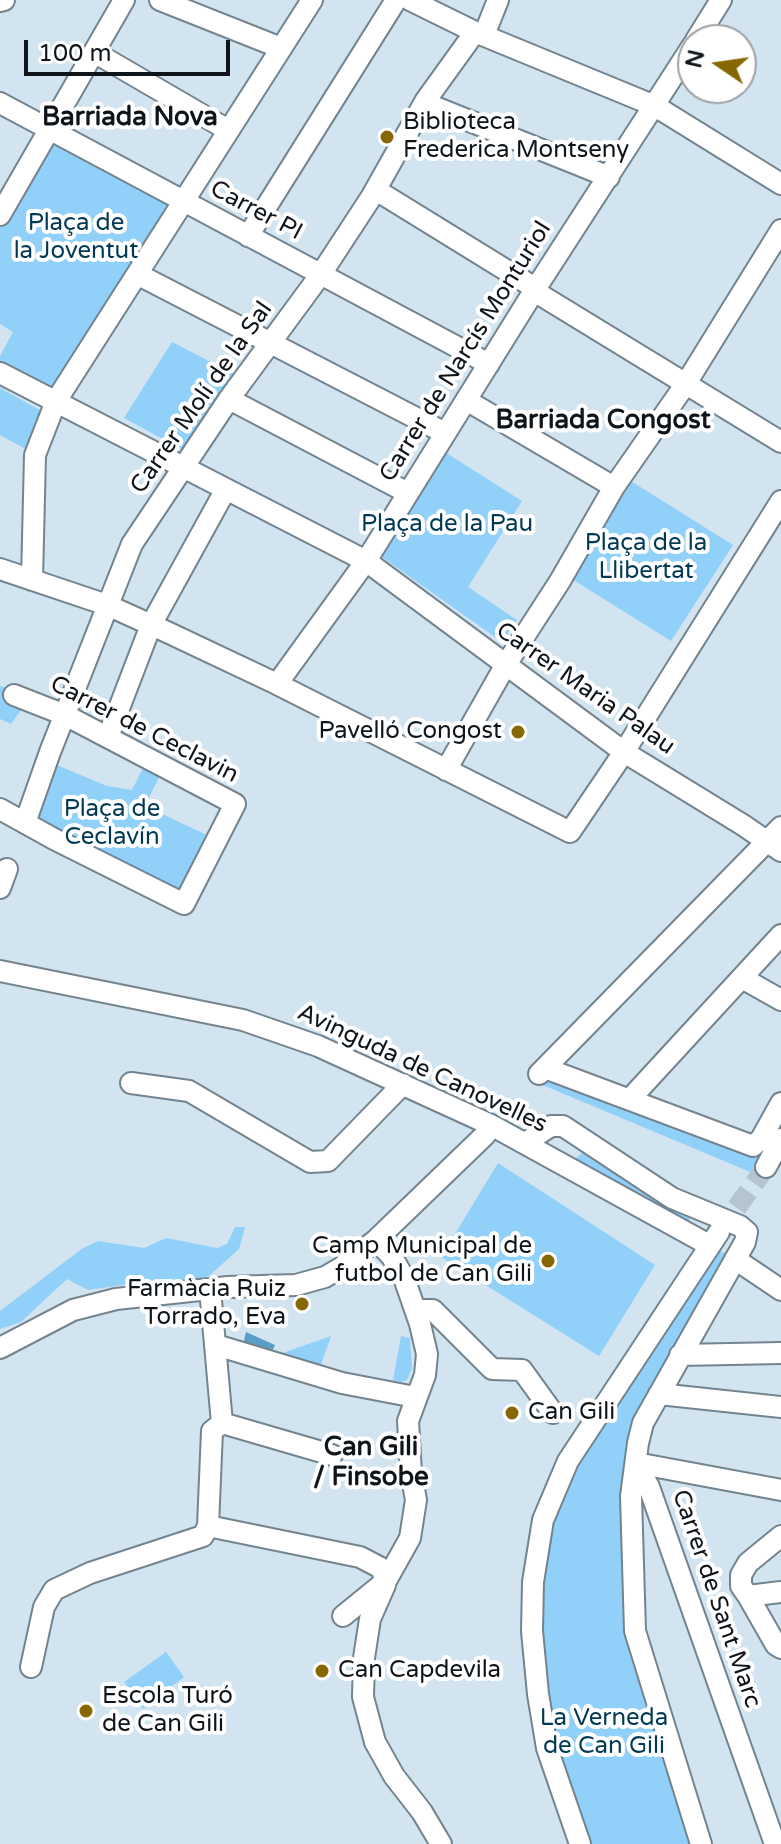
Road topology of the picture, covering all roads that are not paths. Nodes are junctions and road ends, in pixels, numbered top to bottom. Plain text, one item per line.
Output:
1 (124, 0) edge
2 (160, 0) edge
3 (312, 0) edge
4 (396, 0) edge
5 (410, 0) edge
6 (498, 0) edge
7 (721, 0) edge
8 (706, 24) edge
9 (479, 34) junction
10 (281, 48) junction
11 (94, 52) junction
12 (677, 70) edge
13 (0, 103) edge
14 (425, 103) junction
15 (655, 106) junction
16 (49, 130) junction
17 (228, 130) junction
18 (609, 177) junction
19 (781, 184) edge
20 (376, 190) junction
21 (183, 201) junction
22 (1, 209) edge
23 (781, 230) edge
24 (248, 236) junction
25 (137, 274) junction
26 (321, 274) junction
27 (534, 290) junction
28 (271, 344) junction
29 (489, 364) junction
30 (0, 373) edge
31 (685, 385) junction
32 (229, 399) junction
33 (466, 400) junction
34 (56, 401) junction
35 (445, 433) junction
36 (781, 442) edge
37 (184, 466) junction
38 (614, 487) junction
39 (226, 489) junction
40 (408, 493) junction
41 (781, 501) edge
42 (366, 561) junction
43 (0, 569) edge
44 (32, 580) junction
45 (107, 605) junction
46 (151, 625) junction
47 (505, 666) junction
48 (277, 684) junction
49 (14, 695) dead end
50 (65, 715) junction
51 (108, 737) junction
52 (624, 752) junction
53 (446, 770) junction
54 (0, 809) edge
55 (25, 823) junction
56 (776, 839) edge
57 (781, 935) edge
58 (0, 971) edge
59 (742, 978) junction
60 (781, 1000) edge
61 (131, 1083) dead end
62 (403, 1084) junction
63 (630, 1099) junction
64 (781, 1103) edge
65 (491, 1125) junction
66 (781, 1139) edge
67 (525, 1143) junction
68 (766, 1167) tunnel mouth
69 (376, 1240) junction
70 (735, 1259) junction
71 (210, 1289) junction
72 (781, 1290) edge
73 (415, 1310) junction
74 (216, 1345) junction
75 (0, 1348) edge
76 (781, 1353) edge
77 (680, 1355) junction
78 (659, 1394) junction
79 (415, 1397) junction
80 (781, 1407) edge
81 (553, 1413) dead end
82 (222, 1423) junction
83 (332, 1455) dead end
84 (636, 1463) junction
85 (781, 1490) edge
86 (206, 1531) junction
87 (781, 1536) edge
88 (410, 1538) junction
89 (360, 1557) junction
90 (386, 1581) junction
91 (781, 1592) edge
92 (748, 1596) junction
93 (370, 1619) junction
94 (781, 1648) edge
95 (31, 1667) dead end
96 (441, 1844) edge
97 (580, 1844) edge
98 (701, 1844) edge
99 (775, 1844) edge

1 - 11 street
2 - 10 street
3 - 10 street
4 - 24 street
5 - 9 street
6 - 9 street, Carrer Molí de la Sal
7 - 8 street, Carrer de Narcís Monturiol
9 - 14 street, Carrer Molí de la Sal
9 - 15 street
10 - 17 street
11 - 16 street
11 - 17 street
12 - 15 street, Carrer de Narcís Monturiol
13 - 16 street, Carrer PI
14 - 18 street
14 - 20 street, Carrer Molí de la Sal
15 - 18 street, Carrer de Narcís Monturiol
15 - 19 street
16 - 21 street, Carrer PI
16 - 22 street
17 - 21 street
18 - 27 street, Carrer de Narcís Monturiol
20 - 26 street, Carrer Molí de la Sal
20 - 27 street
21 - 24 street, Carrer PI
21 - 25 street
23 - 31 street
24 - 26 street, Carrer PI
25 - 28 street
25 - 34 street
26 - 28 street, Carrer Molí de la Sal
26 - 29 street, Carrer PI
27 - 29 street, Carrer de Narcís Monturiol
27 - 31 street
28 - 32 street, Carrer Molí de la Sal
28 - 35 street
29 - 33 street, Carrer de Narcís Monturiol
30 - 34 street, Carrer Maria Palau
31 - 36 street
31 - 38 street
32 - 37 street, Carrer Molí de la Sal
32 - 40 street
33 - 35 street, Carrer de Narcís Monturiol
33 - 38 street
34 - 37 street, Carrer Maria Palau
34 - 44 street
35 - 40 street, Carrer de Narcís Monturiol
37 - 39 street, Carrer Maria Palau
37 - 45 street, Carrer Molí de la Sal
38 - 47 street
39 - 42 street, Carrer Maria Palau
39 - 46 street
40 - 42 street, Carrer de Narcís Monturiol
41 - 52 street
42 - 47 street, Carrer Maria Palau
42 - 48 street, Carrer de Narcís Monturiol
43 - 44 street
44 - 45 street
45 - 46 street
45 - 50 street, Carrer Molí de la Sal
46 - 48 street
46 - 51 street
47 - 52 street, Carrer Maria Palau
47 - 53 street
48 - 53 street
49 - 50 street, Carrer de Ceclavin
50 - 51 street, Carrer de Ceclavin
50 - 55 street, Carrer Molí de la Sal
51 - 55 street, Carrer de Ceclavin
52 - 53 street
52 - 56 street, Carrer Maria Palau
54 - 55 street
56 - 63 street
57 - 59 street
58 - 62 street, Avinguda de Canovelles
59 - 60 street
59 - 63 street
61 - 62 street
62 - 65 street, Avinguda de Canovelles
63 - 64 street
65 - 67 street, Avinguda de Canovelles
65 - 69 street
66 - 68 street
67 - 70 street
67 - 97 street, Avinguda de Canovelles
69 - 71 street
69 - 73 street
70 - 72 street
70 - 77 street
71 - 74 street
71 - 75 street
73 - 79 street
73 - 81 street
74 - 79 street
74 - 82 street
76 - 77 street
77 - 78 street
78 - 80 street
78 - 84 street
79 - 88 street
82 - 83 street
82 - 86 street
84 - 85 street
84 - 98 street
84 - 99 street, Carrer de Sant Marc
86 - 89 street
86 - 95 street
87 - 92 street
88 - 89 street
88 - 90 street
89 - 90 street
90 - 93 street
90 - 93 street
91 - 92 street
92 - 94 street
93 - 96 street

